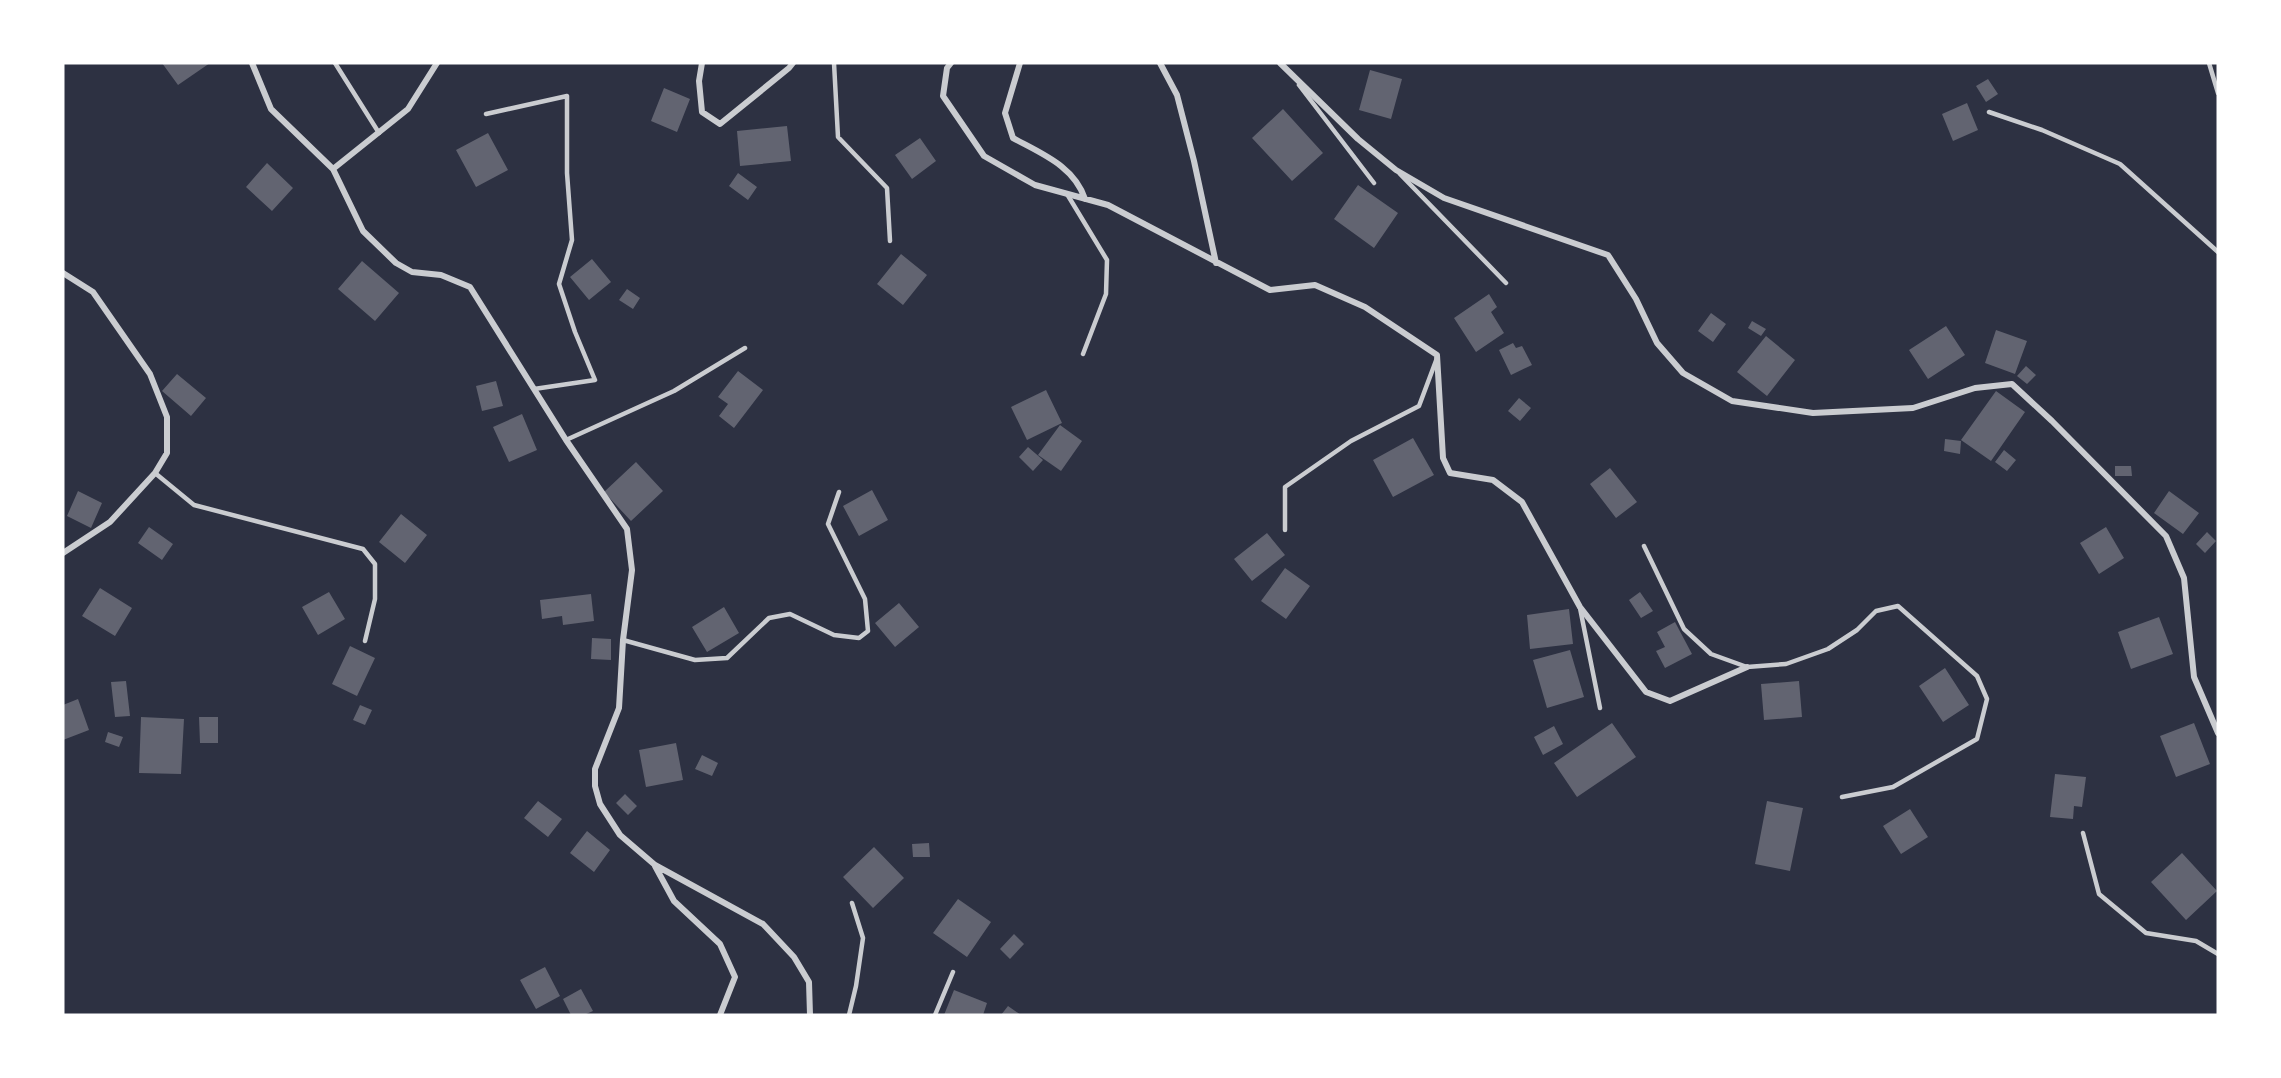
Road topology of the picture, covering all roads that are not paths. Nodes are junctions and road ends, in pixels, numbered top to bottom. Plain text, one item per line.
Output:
1 (252, 63) edge
2 (335, 63) edge
3 (437, 63) edge
4 (702, 63) edge
5 (793, 63) edge
6 (834, 63) edge
7 (951, 63) edge
8 (1020, 63) edge
9 (1160, 63) edge
10 (2209, 63) edge
11 (1282, 64) edge
12 (2218, 93) edge
13 (1989, 112) dead end
14 (486, 114) dead end
15 (379, 133) junction
16 (333, 169) junction
17 (1396, 170) junction
18 (1374, 183) dead end
19 (1067, 194) junction
20 (1085, 199) junction
21 (890, 241) dead end
22 (2218, 252) edge
23 (1216, 263) junction
24 (63, 273) edge
25 (1506, 283) dead end
26 (745, 348) dead end
27 (1083, 354) dead end
28 (1437, 355) junction
29 (534, 389) junction
30 (566, 440) junction
31 (155, 473) junction
32 (838, 492) dead end
33 (1285, 530) dead end
34 (1644, 546) dead end
35 (63, 552) edge
36 (1580, 608) junction
37 (623, 640) junction
38 (365, 641) dead end
39 (1748, 667) junction
40 (1600, 708) dead end
41 (2218, 733) edge
42 (1842, 798) dead end
43 (2083, 833) dead end
44 (655, 865) junction
45 (852, 903) dead end
46 (2218, 954) edge
47 (953, 972) dead end
48 (720, 1015) edge
49 (810, 1015) edge
50 (849, 1015) edge
51 (935, 1015) edge

1 - 16 street
2 - 15 lane
3 - 15 street
4 - 5 street
6 - 21 lane
7 - 19 street
8 - 20 street
9 - 23 street
10 - 12 lane
11 - 17 street
11 - 18 lane
13 - 22 lane
14 - 29 lane
15 - 16 street
16 - 29 street
17 - 25 lane
17 - 41 street
19 - 20 street
19 - 27 lane
20 - 23 street
23 - 28 street
24 - 31 street
26 - 30 lane
28 - 33 lane
28 - 36 street
29 - 30 street
30 - 37 street
31 - 35 street
31 - 38 lane
32 - 37 lane
34 - 39 lane
36 - 39 street
36 - 40 lane
37 - 44 street
39 - 42 lane
43 - 46 lane
44 - 48 street
44 - 49 street
45 - 50 lane
47 - 51 lane

